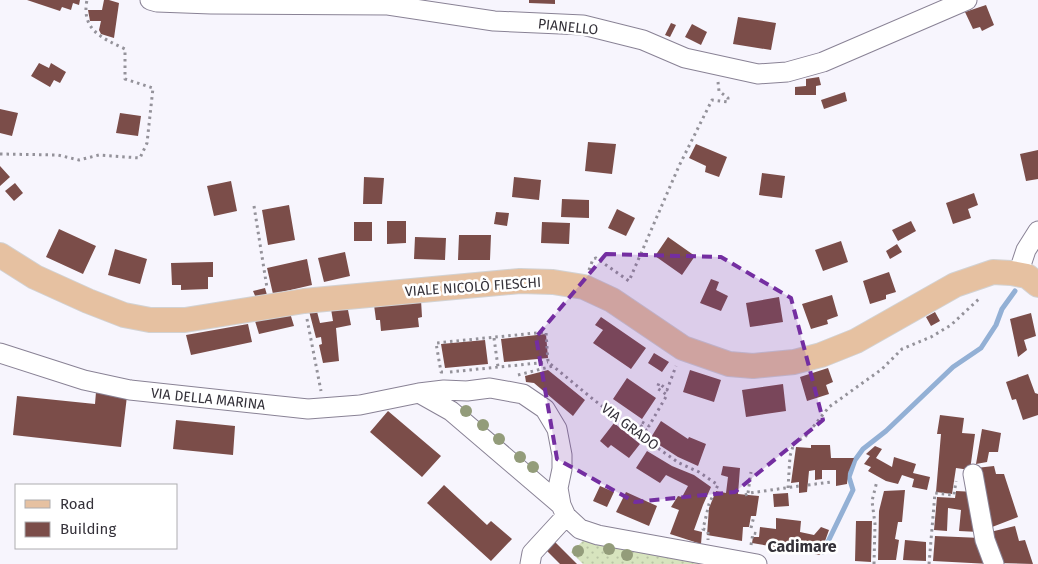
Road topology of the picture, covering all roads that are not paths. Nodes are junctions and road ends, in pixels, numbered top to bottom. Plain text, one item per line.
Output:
1 (150, 0) edge
2 (967, 0) edge
3 (1038, 231) edge
4 (0, 255) edge
5 (1028, 280) edge
6 (0, 353) edge
7 (420, 393) junction
8 (973, 474) road end
9 (564, 510) junction
10 (752, 559) edge
11 (530, 564) edge
12 (994, 564) edge

1 - 2 street, PIANELLO
3 - 5 street
4 - 5 main road, VIALE NICOLÒ FIESCHI
6 - 7 street, VIA DELLA MARINA
7 - 9 street
7 - 9 street, VIA DELLA MARINA
8 - 12 street
9 - 10 street
9 - 11 street

